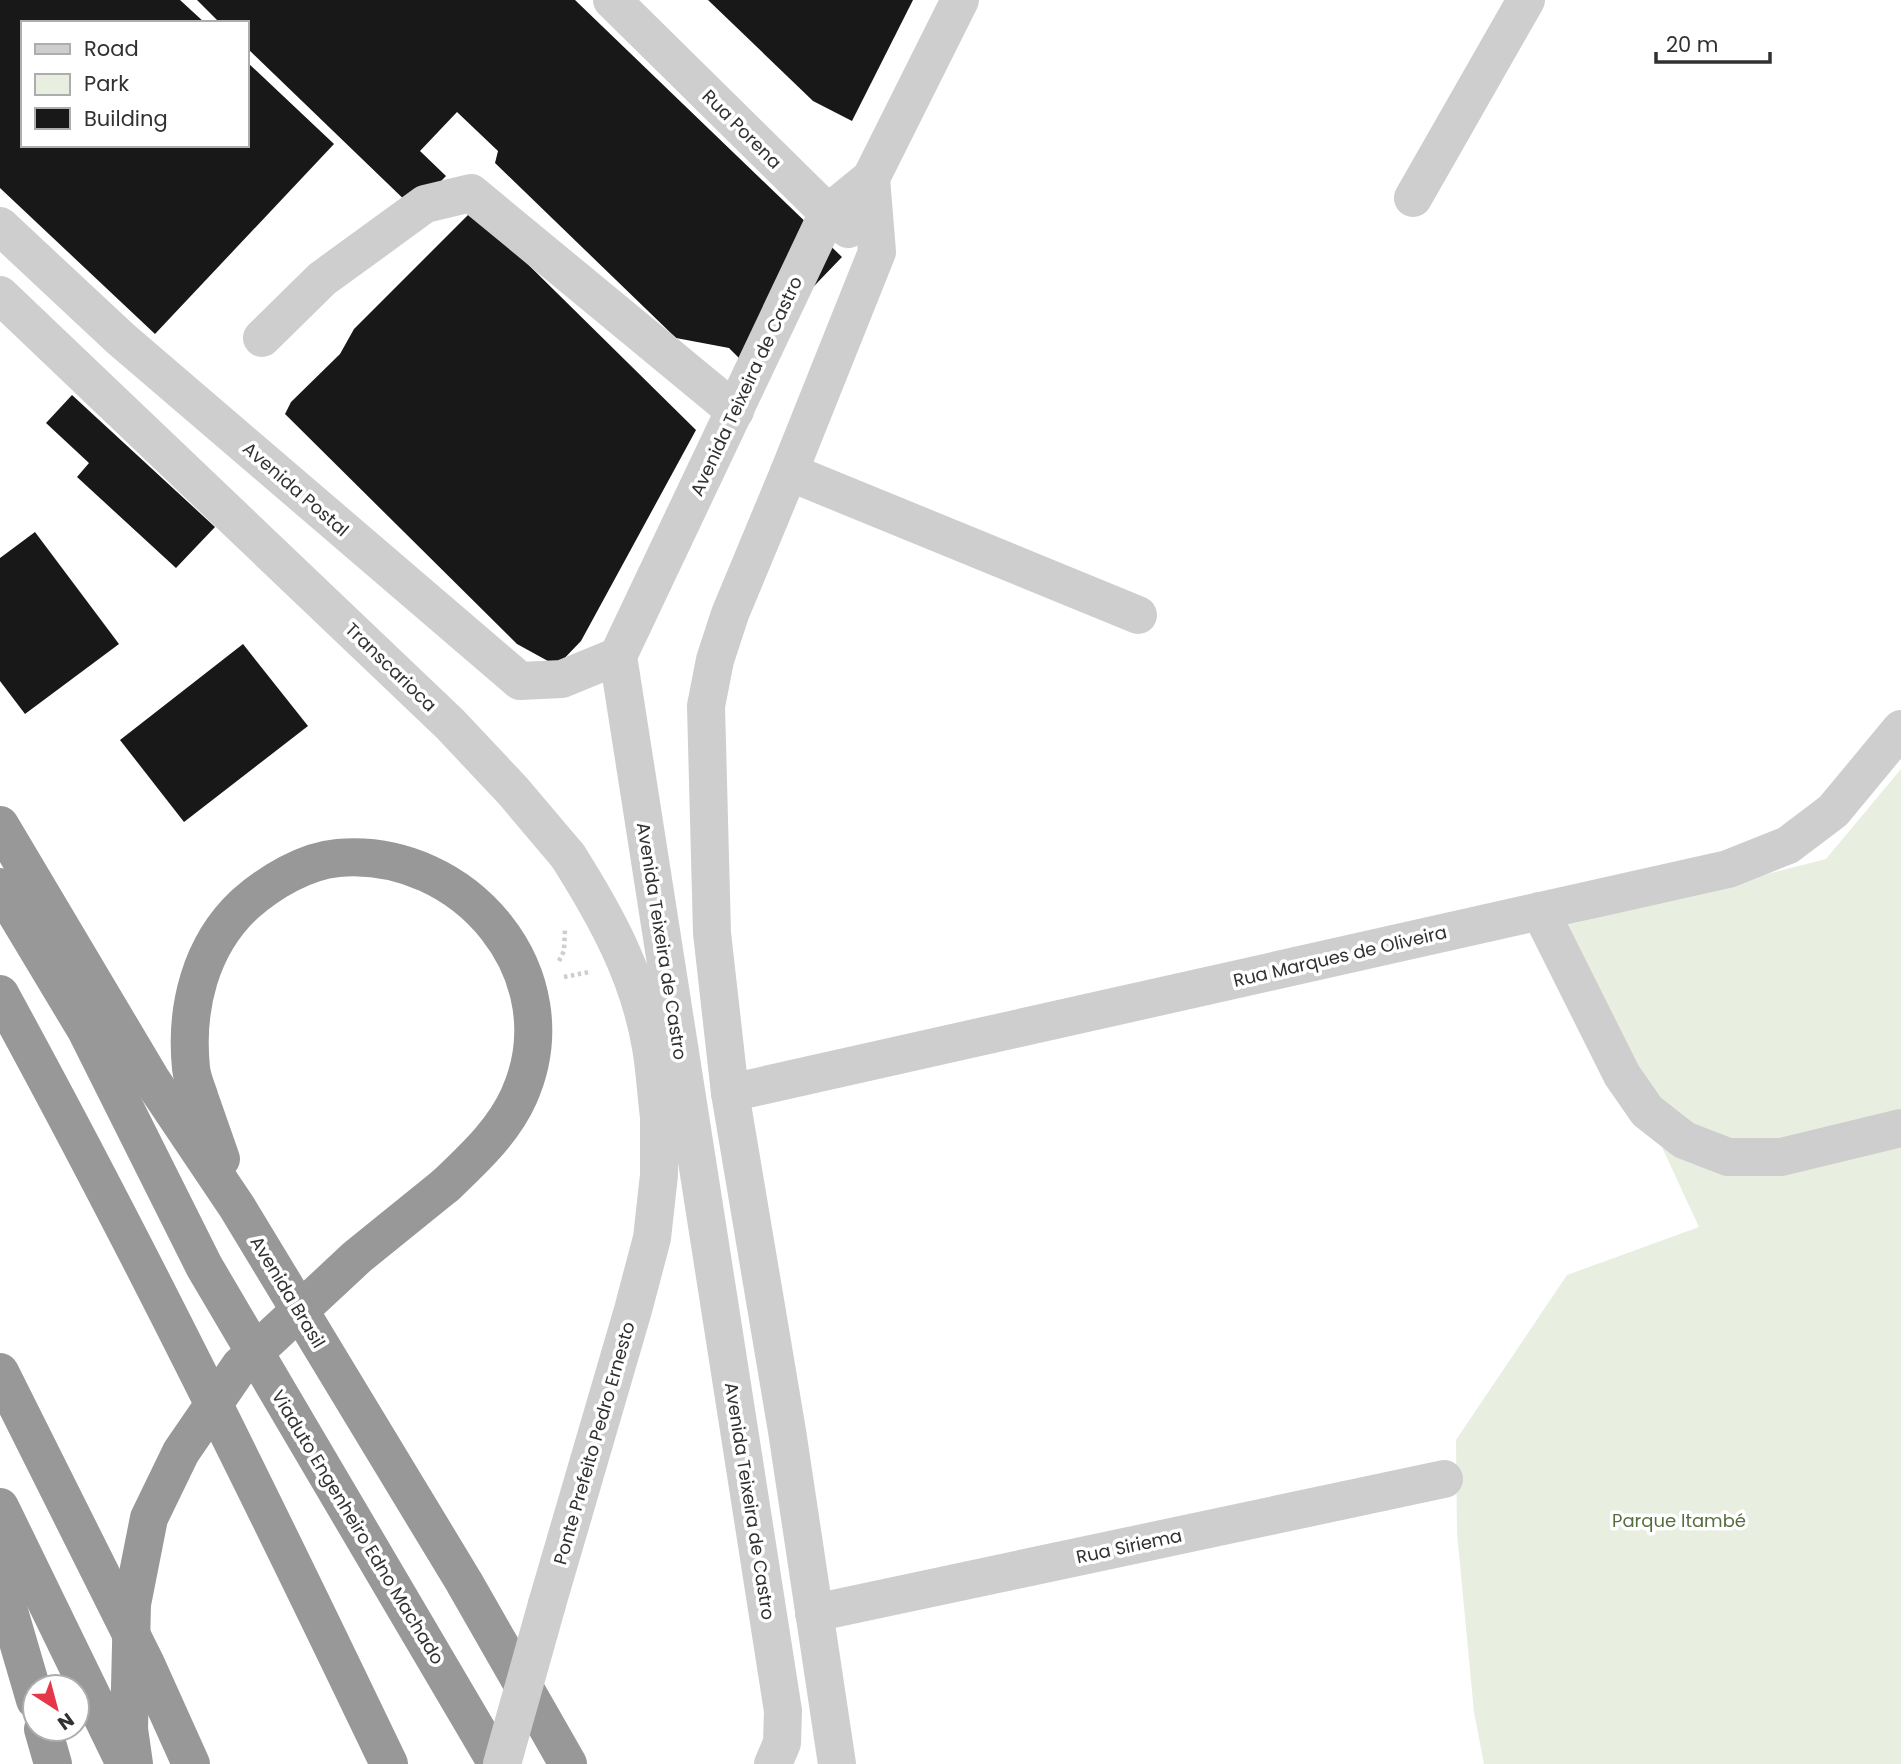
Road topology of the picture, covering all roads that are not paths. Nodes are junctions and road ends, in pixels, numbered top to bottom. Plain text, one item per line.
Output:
1 (612, 0) edge
2 (960, 0) edge
3 (1525, 0) edge
4 (871, 178) junction
5 (1413, 198) dead end
6 (828, 213) junction
7 (0, 226) edge
8 (877, 252) junction
9 (0, 295) edge
10 (262, 338) dead end
11 (734, 411) junction
12 (789, 472) junction
13 (1138, 615) dead end
14 (618, 656) junction
15 (1901, 729) edge
16 (0, 825) edge
17 (0, 887) edge
18 (1540, 911) junction
19 (0, 932) edge
20 (0, 994) edge
21 (730, 1093) junction
22 (659, 1117) joint
23 (1901, 1128) edge
24 (237, 1207) junction
25 (212, 1279) junction
26 (0, 1372) edge
27 (1444, 1479) dead end
28 (0, 1507) edge
29 (0, 1561) edge
30 (814, 1613) junction
31 (5, 1616) edge
32 (25, 1673) edge
33 (537, 1712) junction
34 (47, 1743) edge
35 (53, 1764) edge
36 (125, 1764) edge
37 (134, 1764) edge
38 (191, 1764) edge
39 (389, 1764) edge
40 (499, 1764) edge
41 (568, 1764) edge
42 (577, 1764) edge
43 (773, 1764) edge
44 (837, 1764) edge

1 - 6 street, Rua Porena
2 - 4 street, Avenida Teixeira de Castro
3 - 5 street
4 - 6 street, Avenida Teixeira de Castro
4 - 8 street
6 - 8 street, Rua Porena
6 - 11 street, Avenida Teixeira de Castro
7 - 14 street, Avenida Postal
8 - 12 street
9 - 22 street, Transcarioca, bridge
10 - 11 street
11 - 14 street, Avenida Teixeira de Castro
12 - 13 street
12 - 21 street
14 - 43 street, Avenida Teixeira de Castro
15 - 18 street, Rua Marques de Oliveira
16 - 24 highway, Avenida Brasil
17 - 25 highway
18 - 21 street, Rua Marques de Oliveira
18 - 23 street
19 - 25 highway
20 - 39 highway
21 - 30 street
22 - 40 street, Ponte Prefeito Pedro Ernesto, bridge
24 - 33 highway, Avenida Brasil
24 - 37 highway, bridge
25 - 40 highway, Viaduto Engenheiro Edno Machado
26 - 38 highway
27 - 30 street, Rua Siriema
28 - 36 highway
29 - 31 highway
30 - 44 street
31 - 32 highway
33 - 41 highway, Avenida Brasil
33 - 42 street
34 - 35 highway

